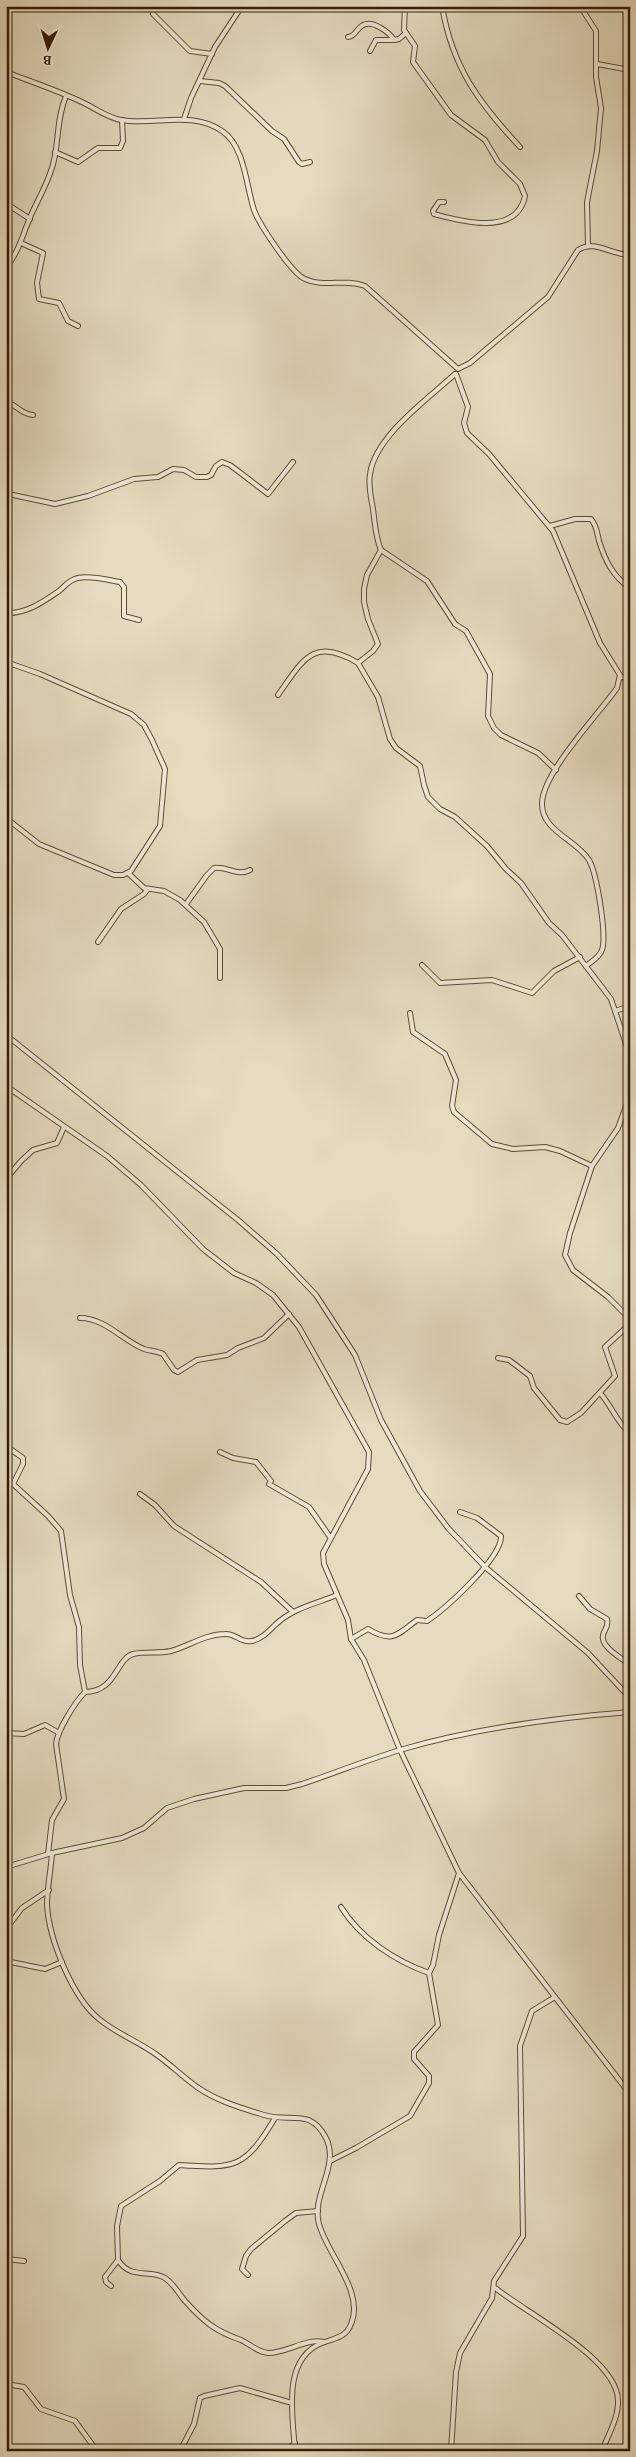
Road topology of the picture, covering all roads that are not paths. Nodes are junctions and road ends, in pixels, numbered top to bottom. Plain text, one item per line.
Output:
1 (242, 6) edge
2 (405, 6) edge
3 (442, 6) edge
4 (580, 6) edge
5 (153, 14) dead end
6 (406, 33) junction
7 (348, 37) dead end
8 (394, 40) junction
9 (370, 51) dead end
10 (212, 54) junction
11 (597, 64) junction
12 (630, 70) edge
13 (6, 72) edge
14 (200, 81) junction
15 (66, 96) junction
16 (184, 119) junction
17 (123, 120) junction
18 (520, 147) dead end
19 (55, 152) junction
20 (310, 162) dead end
21 (444, 202) dead end
22 (10, 206) dead end
23 (30, 219) junction
24 (21, 243) junction
25 (588, 245) junction
26 (630, 255) edge
27 (6, 268) edge
28 (78, 326) dead end
29 (457, 372) junction
30 (6, 402) edge
31 (33, 415) dead end
32 (293, 462) dead end
33 (6, 495) edge
34 (550, 526) junction
35 (381, 550) junction
36 (630, 588) edge
37 (6, 613) edge
38 (138, 620) dead end
39 (6, 662) edge
40 (358, 663) junction
41 (620, 677) junction
42 (630, 678) edge
43 (278, 695) dead end
44 (556, 770) junction
45 (6, 818) edge
46 (250, 870) dead end
47 (128, 873) junction
48 (147, 890) junction
49 (186, 904) junction
50 (98, 942) dead end
51 (580, 957) junction
52 (422, 965) dead end
53 (586, 966) junction
54 (220, 978) dead end
55 (630, 1006) edge
56 (615, 1011) junction
57 (410, 1013) dead end
58 (6, 1036) edge
59 (630, 1056) edge
60 (6, 1086) edge
61 (630, 1095) edge
62 (64, 1127) junction
63 (592, 1166) junction
64 (6, 1179) edge
65 (289, 1314) junction
66 (80, 1318) dead end
67 (630, 1319) edge
68 (630, 1324) edge
69 (498, 1358) dead end
70 (600, 1393) junction
71 (630, 1432) edge
72 (6, 1446) edge
73 (220, 1452) dead end
74 (7, 1482) edge
75 (12, 1484) junction
76 (140, 1494) dead end
77 (460, 1512) dead end
78 (330, 1537) junction
79 (485, 1567) junction
80 (337, 1595) junction
81 (579, 1596) dead end
82 (292, 1611) junction
83 (351, 1639) junction
84 (630, 1665) edge
85 (85, 1692) junction
86 (630, 1698) edge
87 (630, 1712) edge
88 (6, 1733) edge
89 (58, 1733) junction
90 (400, 1750) junction
91 (50, 1853) junction
92 (6, 1867) edge
93 (459, 1873) junction
94 (49, 1890) junction
95 (341, 1907) dead end
96 (6, 1929) edge
97 (6, 1961) edge
98 (62, 1962) junction
99 (429, 1973) junction
100 (555, 1997) junction
101 (630, 2094) edge
102 (275, 2118) junction
103 (330, 2161) junction
104 (318, 2211) junction
105 (6, 2259) edge
106 (118, 2260) junction
107 (24, 2261) dead end
108 (248, 2275) dead end
109 (111, 2286) dead end
110 (494, 2287) junction
111 (324, 2342) junction
112 (6, 2384) edge
113 (292, 2403) junction
114 (295, 2443) junction
115 (97, 2451) edge
116 (180, 2451) edge
117 (286, 2451) edge
118 (296, 2451) edge
119 (451, 2451) edge
120 (602, 2451) edge

1 - 10 street
2 - 6 street
3 - 18 street
4 - 11 street
5 - 10 street
6 - 8 street
6 - 21 street
7 - 8 street
8 - 9 street
10 - 14 street
11 - 12 street
11 - 25 street
13 - 15 street
14 - 16 street
14 - 20 street
15 - 17 street
15 - 19 street
16 - 17 street
16 - 29 street
17 - 19 street
19 - 23 street
22 - 23 street
23 - 24 street
24 - 27 street
24 - 28 street
25 - 26 street
25 - 29 street
29 - 34 street
29 - 35 street
30 - 31 street
32 - 33 street
34 - 36 street
34 - 41 street
35 - 40 street
35 - 44 street
37 - 38 street
39 - 47 street
40 - 43 street
40 - 51 street
41 - 42 street
41 - 44 street
44 - 53 street
45 - 47 street
46 - 49 street
47 - 48 street
48 - 49 street
48 - 50 street
49 - 54 street
51 - 52 street
51 - 53 street
53 - 56 street
55 - 56 street
56 - 59 street
57 - 63 street
58 - 79 street
60 - 62 street
61 - 63 street
62 - 64 street
62 - 65 street
63 - 67 street
65 - 66 street
65 - 78 street
68 - 70 street
69 - 70 street
70 - 71 street
72 - 75 street
73 - 78 street
74 - 75 street
75 - 85 street
76 - 82 street
77 - 79 street
78 - 80 street
79 - 83 street
79 - 86 street
80 - 82 street
80 - 83 street
81 - 84 street
82 - 85 street
83 - 90 street
85 - 89 street
87 - 90 street
88 - 89 street
89 - 91 street
90 - 91 street
90 - 93 street
91 - 92 street
91 - 94 street
93 - 99 street
93 - 100 street
94 - 96 street
94 - 98 street
95 - 99 street
97 - 98 street
98 - 102 street
99 - 103 street
100 - 101 street
100 - 110 street
102 - 103 street
102 - 106 street
103 - 104 street
104 - 108 street
104 - 111 street
105 - 107 street
106 - 109 street
106 - 111 street
110 - 119 street
110 - 120 street
111 - 113 street
112 - 115 street
113 - 114 street
113 - 116 street
114 - 117 street
114 - 118 street

